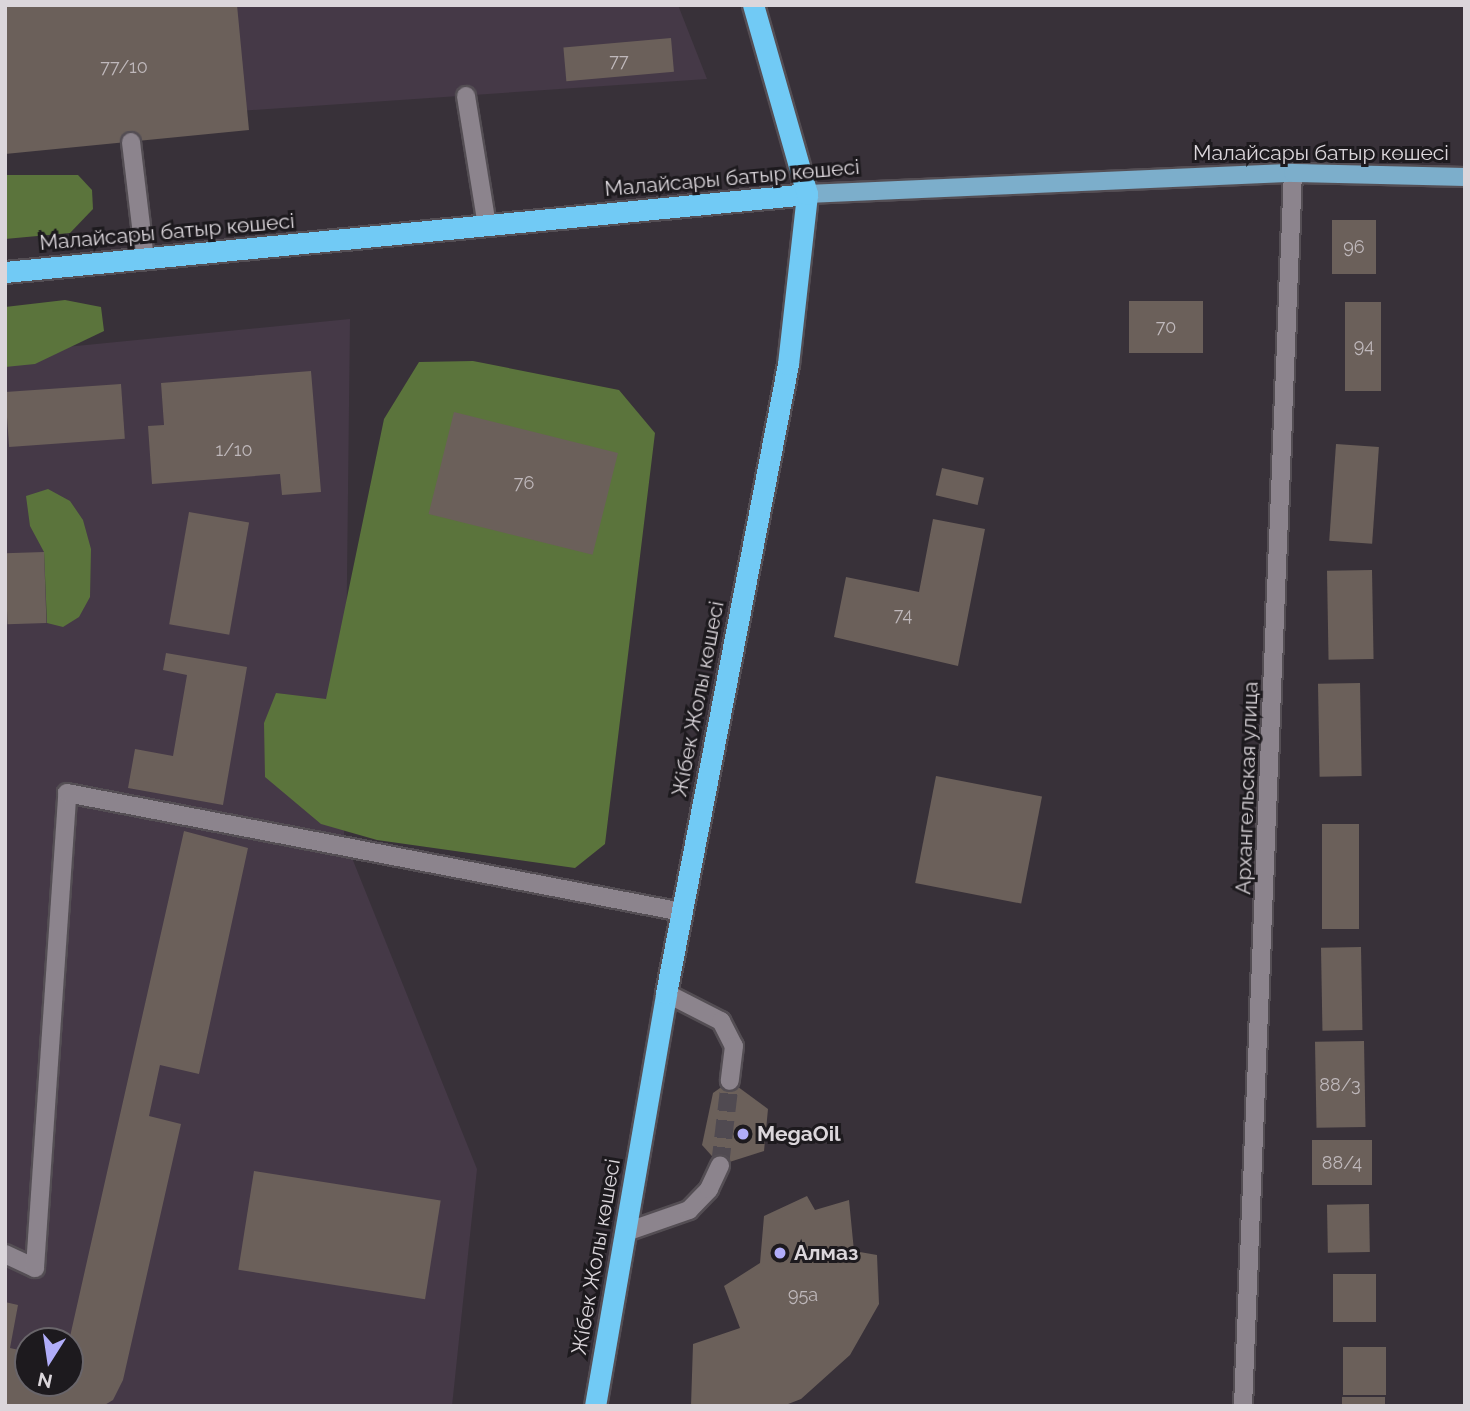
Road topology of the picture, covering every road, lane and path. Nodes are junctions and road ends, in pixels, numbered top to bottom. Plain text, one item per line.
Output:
1 (753, 5) edge
2 (466, 96) dead end
3 (131, 142) dead end
4 (1293, 173) junction
5 (1465, 177) edge
6 (807, 194) junction
7 (487, 226) junction
8 (145, 259) junction
9 (5, 272) edge
10 (682, 912) junction
11 (666, 993) junction
12 (730, 1081) tunnel mouth
13 (720, 1165) tunnel mouth
14 (626, 1232) junction
15 (5, 1254) edge
16 (595, 1406) edge
17 (1242, 1406) edge

1 - 6 highway, Жібек Жолы көшесі
2 - 7 street
3 - 8 street
4 - 5 main road, Малайсары батыр көшесі
4 - 6 main road, Малайсары батыр көшесі
4 - 17 street, Архангельская улица
6 - 7 highway, Малайсары батыр көшесі
6 - 10 highway, Жібек Жолы көшесі
7 - 8 highway, Малайсары батыр көшесі
8 - 9 highway, Малайсары батыр көшесі
10 - 11 highway, Жібек Жолы көшесі
10 - 15 street
11 - 12 street
11 - 14 highway, Жібек Жолы көшесі
13 - 14 street
14 - 16 highway, Жібек Жолы көшесі

